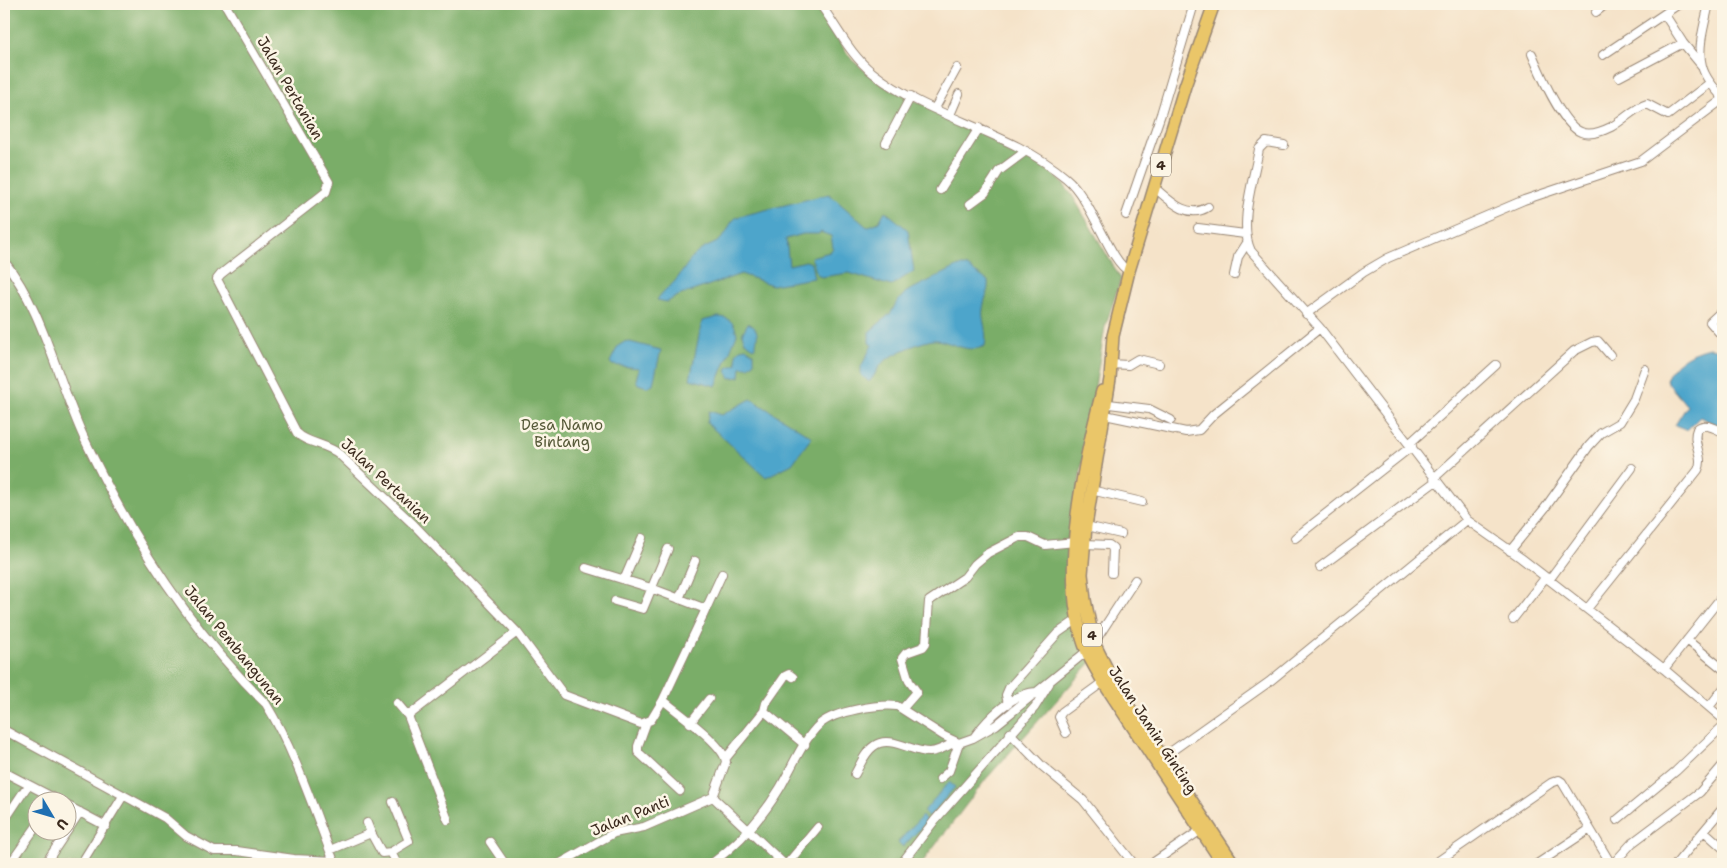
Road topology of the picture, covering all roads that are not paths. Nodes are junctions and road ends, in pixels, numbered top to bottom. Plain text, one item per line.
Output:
1 (225, 4) edge
2 (820, 4) edge
3 (1194, 4) edge
4 (1214, 4) edge
5 (1606, 4) edge
6 (1679, 4) edge
7 (1709, 4) edge
8 (1596, 12) dead end
9 (1665, 15) junction
10 (1683, 43) junction
11 (1532, 54) dead end
12 (1603, 55) dead end
13 (1702, 66) junction
14 (957, 68) dead end
15 (1619, 78) dead end
16 (1710, 83) junction
17 (959, 94) dead end
18 (910, 96) junction
19 (1723, 99) edge
20 (935, 108) junction
21 (950, 114) junction
22 (1161, 114) junction
23 (1175, 118) junction
24 (979, 128) junction
25 (886, 142) dead end
26 (1284, 145) dead end
27 (1026, 151) junction
28 (1155, 188) junction
29 (940, 190) dead end
30 (970, 204) dead end
31 (1208, 207) dead end
32 (1126, 215) dead end
33 (1198, 228) dead end
34 (1246, 238) junction
35 (4, 261) edge
36 (1129, 271) junction
37 (1234, 275) dead end
38 (1723, 310) edge
39 (1306, 314) junction
40 (1320, 328) junction
41 (1723, 337) edge
42 (1610, 355) dead end
43 (1159, 364) dead end
44 (1110, 366) junction
45 (1496, 366) dead end
46 (1645, 369) dead end
47 (1104, 407) junction
48 (1171, 420) dead end
49 (1723, 432) edge
50 (1411, 445) junction
51 (1632, 468) dead end
52 (1435, 480) junction
53 (1091, 490) junction
54 (1142, 502) dead end
55 (1467, 520) junction
56 (1086, 526) junction
57 (1121, 534) dead end
58 (642, 538) dead end
59 (1295, 538) dead end
60 (1080, 543) junction
61 (668, 549) dead end
62 (1510, 551) junction
63 (695, 561) dead end
64 (1320, 567) dead end
65 (586, 568) dead end
66 (1112, 573) dead end
67 (722, 574) dead end
68 (1547, 579) junction
69 (624, 580) junction
70 (1135, 580) dead end
71 (650, 588) junction
72 (1723, 595) edge
73 (679, 599) junction
74 (616, 601) dead end
75 (706, 609) junction
76 (1587, 610) junction
77 (1078, 620) junction
78 (1513, 620) dead end
79 (517, 632) junction
80 (1687, 640) junction
81 (1091, 647) junction
82 (1664, 669) junction
83 (1723, 669) edge
84 (793, 677) dead end
85 (1050, 682) junction
86 (1103, 682) junction
87 (1723, 689) edge
88 (1036, 692) junction
89 (709, 698) dead end
90 (663, 700) junction
91 (397, 703) dead end
92 (1008, 704) junction
93 (1709, 707) junction
94 (903, 708) junction
95 (764, 711) junction
96 (408, 716) junction
97 (1723, 719) edge
98 (690, 723) junction
99 (646, 724) junction
100 (1723, 726) edge
101 (4, 730) edge
102 (1010, 733) junction
103 (1066, 733) dead end
104 (973, 738) junction
105 (957, 742) junction
106 (805, 745) junction
107 (726, 758) junction
108 (1159, 760) junction
109 (1723, 765) edge
110 (4, 772) edge
111 (855, 774) dead end
112 (940, 779) dead end
113 (28, 785) junction
114 (37, 790) edge
115 (680, 791) dead end
116 (123, 796) junction
117 (713, 797) junction
118 (393, 802) dead end
119 (1723, 808) edge
120 (80, 812) joint
121 (448, 820) dead end
122 (1617, 820) dead end
123 (4, 821) edge
124 (367, 823) dead end
125 (106, 826) junction
126 (818, 827) dead end
127 (1590, 829) junction
128 (1201, 830) junction
129 (749, 831) junction
130 (1704, 831) junction
131 (371, 833) junction
132 (28, 838) edge
133 (490, 842) dead end
134 (1723, 848) edge
135 (330, 850) junction
136 (391, 852) junction
137 (335, 863) edge
138 (1681, 863) edge
139 (10, 864) edge
140 (45, 864) edge
141 (82, 864) edge
142 (397, 864) edge
143 (505, 864) edge
144 (559, 864) edge
145 (711, 864) edge
146 (785, 864) edge
147 (901, 864) edge
148 (1134, 864) edge
149 (1151, 864) edge
150 (1223, 864) edge
151 (1234, 864) edge
152 (1434, 864) edge
153 (1537, 864) edge
154 (1612, 864) edge

1 - 79 street, Jalan Pertanian
2 - 18 street
3 - 22 street
4 - 23 highway, Jalan Jamin Ginting / 4
5 - 8 street
6 - 9 street
7 - 13 street
9 - 10 street
9 - 12 street
10 - 13 street
10 - 15 street
11 - 16 street
13 - 16 street
14 - 20 street
16 - 19 street
17 - 21 street
18 - 20 street
18 - 25 street
19 - 39 street
20 - 21 street
21 - 24 street
22 - 23 street
22 - 32 street
23 - 28 highway, Jalan Jamin Ginting / 4
24 - 27 street
24 - 29 street
26 - 34 street
27 - 30 street
27 - 36 street
28 - 31 street
28 - 36 highway, Jalan Jamin Ginting / 4
33 - 34 street
34 - 37 street
34 - 39 street
35 - 135 street, Jalan Pembangunan
36 - 44 highway, Jalan Jamin Ginting / 4
38 - 41 street
39 - 40 street
40 - 47 street
40 - 50 street
42 - 52 street
43 - 44 street
44 - 47 highway, Jalan Jamin Ginting / 4
45 - 50 street
46 - 62 street
47 - 48 street
47 - 53 highway, Jalan Jamin Ginting / 4
47 - 60 highway, Jalan Jamin Ginting / 4
49 - 76 street
50 - 52 street
50 - 59 street
51 - 68 street
52 - 55 street
52 - 64 street
53 - 54 street
53 - 56 highway, Jalan Jamin Ginting / 4
55 - 62 street
55 - 108 street
56 - 57 street
56 - 60 highway, Jalan Jamin Ginting / 4
58 - 69 street
60 - 66 street
60 - 77 highway, Jalan Jamin Ginting / 4
60 - 81 highway, Jalan Jamin Ginting / 4
60 - 94 street
61 - 71 street
62 - 68 street
63 - 73 street
65 - 69 street
67 - 75 street
68 - 76 street
68 - 78 street
69 - 71 street
70 - 81 street
71 - 73 street
71 - 74 street
72 - 80 street
73 - 75 street
75 - 90 street
76 - 82 street
77 - 81 highway, Jalan Jamin Ginting / 4
77 - 92 street
79 - 96 street
79 - 99 street, Jalan Pertanian
80 - 82 street
80 - 83 street
81 - 85 street
81 - 86 highway, Jalan Jamin Ginting / 4
81 - 108 highway, Jalan Jamin Ginting / 4
82 - 93 street
84 - 95 street
85 - 88 street
85 - 102 street
86 - 103 street
86 - 108 highway, Jalan Jamin Ginting / 4
87 - 93 street
88 - 92 street
88 - 104 street
89 - 98 street
90 - 98 street
90 - 99 street
91 - 96 street
92 - 104 street
93 - 97 street
94 - 105 street
94 - 106 street
95 - 106 street
95 - 107 street
96 - 121 street
98 - 107 street
99 - 115 street
100 - 122 street
101 - 116 street
102 - 147 street
102 - 148 street
104 - 105 street
105 - 111 street
105 - 112 street
106 - 129 street
107 - 117 street
108 - 128 highway, Jalan Jamin Ginting / 4
108 - 151 highway, Jalan Jamin Ginting / 4
109 - 154 street
110 - 113 street
113 - 114 street
113 - 123 street
116 - 125 street
116 - 137 street
117 - 129 street
117 - 144 street, Jalan Panti
118 - 136 street
119 - 130 street
120 - 125 street
120 - 140 street
124 - 131 street
125 - 141 street
126 - 146 street
127 - 152 street
127 - 153 street
127 - 154 street
128 - 149 street
128 - 150 highway, Jalan Jamin Ginting / 4
129 - 145 street
129 - 146 street
130 - 134 street
130 - 138 street
131 - 135 street
131 - 136 street
132 - 139 street
133 - 143 street
135 - 137 street, Jalan Pembangunan
136 - 142 street

